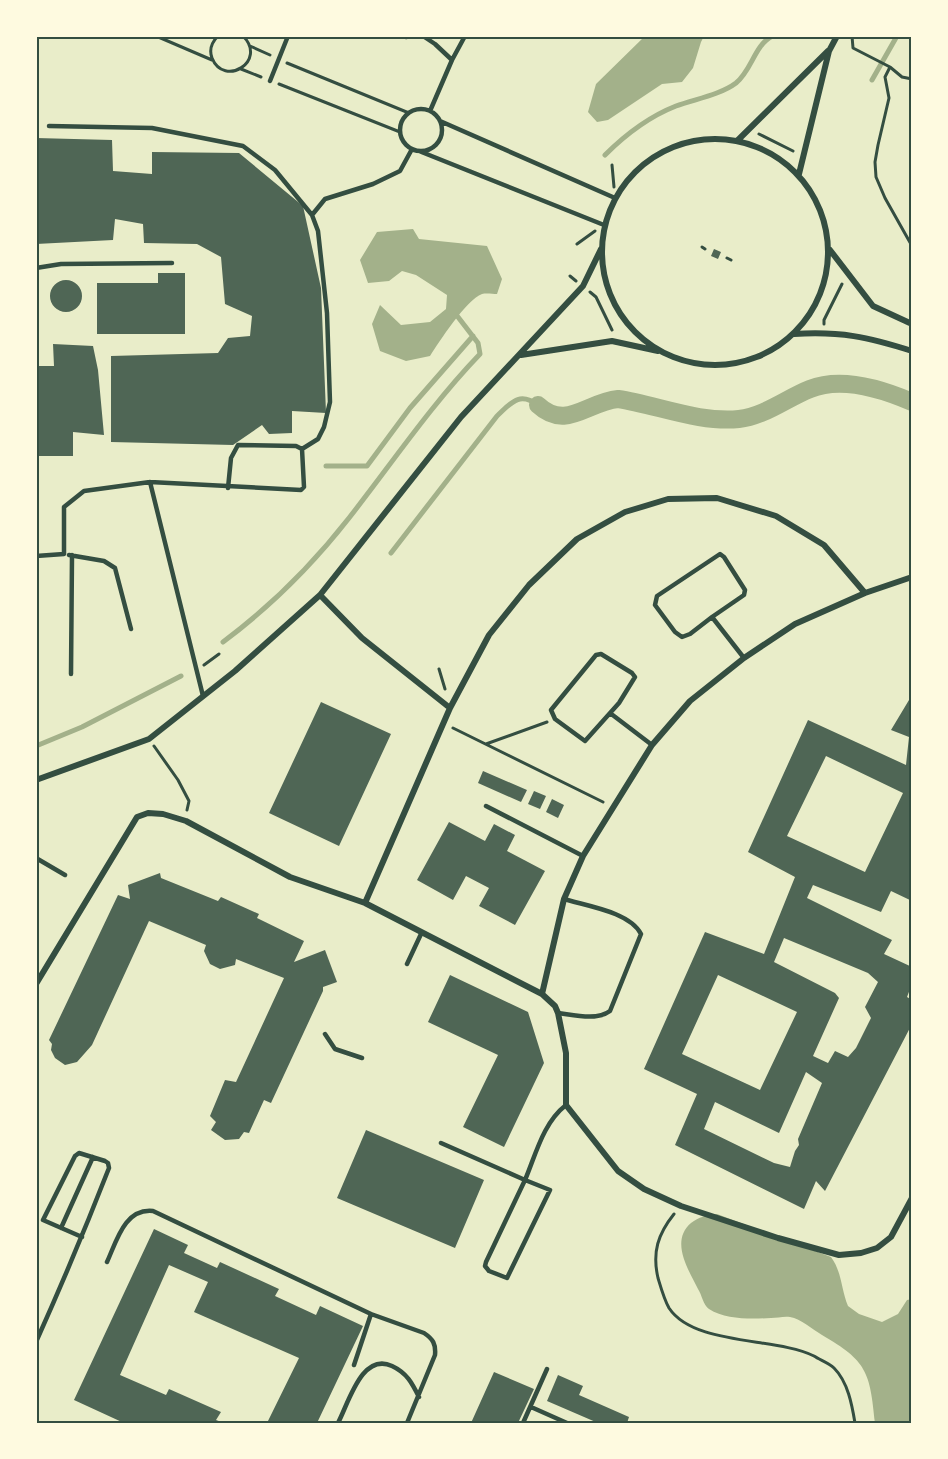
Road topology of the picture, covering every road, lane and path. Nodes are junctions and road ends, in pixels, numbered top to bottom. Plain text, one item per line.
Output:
1 (156, 36) edge
2 (218, 36) edge
3 (243, 36) edge
4 (288, 36) edge
5 (423, 36) edge
6 (465, 36) edge
7 (837, 36) edge
8 (852, 36) edge
9 (250, 46) junction
10 (829, 51) junction
11 (278, 59) junction
12 (212, 60) junction
13 (452, 60) junction
14 (890, 67) junction
15 (241, 69) junction
16 (912, 79) edge
17 (270, 81) junction
18 (430, 111) junction
19 (409, 113) junction
20 (440, 121) junction
21 (49, 126) dead end
22 (753, 126) junction
23 (400, 132) junction
24 (738, 140) junction
25 (412, 149) junction
26 (419, 151) junction
27 (804, 153) junction
28 (612, 165) dead end
29 (799, 174) junction
30 (615, 198) junction
31 (312, 215) junction
32 (604, 225) junction
33 (577, 244) dead end
34 (912, 246) edge
35 (601, 249) junction
36 (830, 250) junction
37 (172, 263) dead end
38 (36, 268) edge
39 (570, 276) dead end
40 (851, 278) junction
41 (583, 286) junction
42 (912, 324) edge
43 (824, 332) junction
44 (794, 334) junction
45 (612, 341) junction
46 (912, 351) edge
47 (663, 352) junction
48 (520, 356) junction
49 (302, 449) junction
50 (150, 482) junction
51 (228, 488) junction
52 (64, 554) junction
53 (72, 555) junction
54 (36, 556) edge
55 (912, 577) edge
56 (865, 593) junction
57 (320, 595) junction
58 (712, 617) junction
59 (131, 628) dead end
60 (744, 658) junction
61 (71, 674) dead end
62 (203, 696) junction
63 (450, 708) junction
64 (610, 713) junction
65 (555, 719) junction
66 (443, 723) junction
67 (149, 739) junction
68 (486, 744) junction
69 (652, 745) junction
70 (36, 780) edge
71 (486, 806) dead end
72 (612, 807) junction
73 (186, 821) junction
74 (583, 856) junction
75 (36, 858) edge
76 (65, 875) dead end
77 (564, 898) junction
78 (365, 903) junction
79 (421, 934) junction
80 (407, 964) dead end
81 (36, 984) edge
82 (542, 994) junction
83 (558, 1013) junction
84 (325, 1034) dead end
85 (362, 1059) dead end
86 (566, 1105) junction
87 (441, 1143) dead end
88 (93, 1157) junction
89 (525, 1180) junction
90 (912, 1198) edge
91 (681, 1206) junction
92 (61, 1228) junction
93 (82, 1237) junction
94 (107, 1262) dead end
95 (371, 1314) junction
96 (36, 1342) edge
97 (354, 1365) dead end
98 (547, 1369) dead end
99 (419, 1396) junction
100 (531, 1407) junction
101 (338, 1423) edge
102 (407, 1423) edge
103 (523, 1423) edge
104 (567, 1423) edge
105 (855, 1423) edge

1 - 12 path
2 - 12 path
3 - 9 path
4 - 11 lane
5 - 13 lane
6 - 13 lane
7 - 10 street
8 - 14 path
9 - 11 path
9 - 15 path
10 - 22 street
10 - 27 street
11 - 17 lane
11 - 19 path
12 - 15 path
13 - 18 lane
14 - 16 path
14 - 34 path
15 - 17 path
17 - 23 path
18 - 19 lane
18 - 20 lane
19 - 23 lane
20 - 26 lane
20 - 30 lane
21 - 31 lane
22 - 24 street
22 - 27 path
23 - 25 lane
24 - 29 street
24 - 30 street
25 - 26 lane
25 - 31 lane
26 - 32 lane
27 - 29 street
28 - 30 path
29 - 36 street
30 - 32 street
31 - 49 lane
32 - 33 path
32 - 35 street
35 - 41 street
35 - 47 street
36 - 40 street
36 - 44 street
37 - 38 lane
39 - 41 path
40 - 42 street
40 - 43 path
41 - 45 path
41 - 48 street
43 - 44 street
43 - 46 street
44 - 47 street
45 - 47 street
45 - 48 street
48 - 57 street
49 - 51 lane
49 - 51 lane
50 - 51 lane
50 - 52 lane
50 - 62 lane
52 - 53 lane
52 - 54 lane
53 - 59 lane
53 - 61 lane
55 - 56 street
56 - 60 street
56 - 63 street
57 - 62 street
57 - 63 street
58 - 58 lane
58 - 60 lane
60 - 69 street
62 - 67 street
63 - 66 street
64 - 65 lane
64 - 65 lane
64 - 69 lane
65 - 68 path
66 - 68 path
66 - 78 street
67 - 70 street
67 - 73 path
68 - 72 path
69 - 72 street
71 - 74 lane
72 - 74 street
73 - 78 street
73 - 81 street
74 - 77 street
75 - 76 lane
77 - 82 street
77 - 83 lane
78 - 79 street
79 - 80 lane
79 - 82 street
82 - 83 street
83 - 86 street
84 - 85 lane
86 - 89 lane
86 - 91 street
87 - 89 lane
88 - 92 lane
88 - 92 lane
88 - 93 lane
89 - 89 lane
90 - 91 street
91 - 105 path
92 - 93 lane
93 - 96 lane
94 - 95 lane
95 - 97 lane
95 - 99 lane
98 - 100 lane
99 - 101 lane
99 - 102 lane
100 - 103 lane
100 - 104 lane

